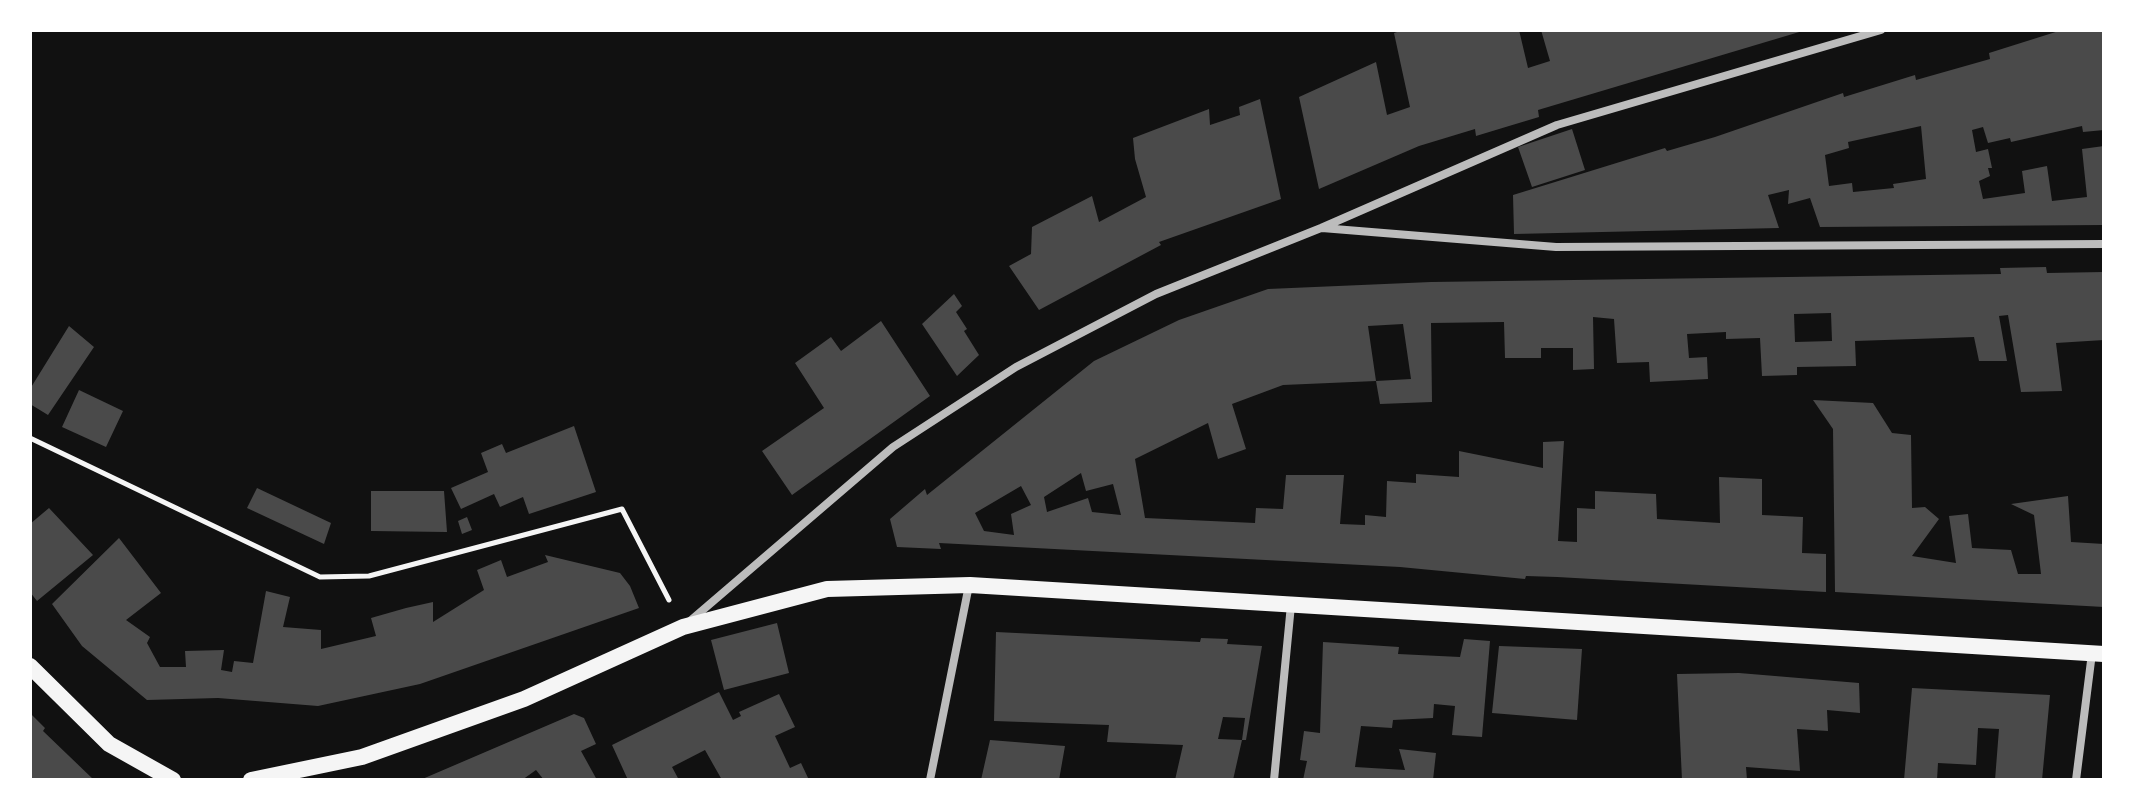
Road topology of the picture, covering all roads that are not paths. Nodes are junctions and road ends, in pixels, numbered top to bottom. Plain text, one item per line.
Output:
1 (1881, 30) edge
2 (1321, 228) junction
3 (2104, 244) edge
4 (970, 585) junction
5 (1292, 604) junction
6 (683, 627) junction
7 (2098, 654) edge
8 (30, 666) edge
9 (173, 780) edge
10 (251, 780) edge
11 (930, 780) edge
12 (1274, 780) edge
13 (2076, 780) edge

1 - 2 street
2 - 3 street
2 - 6 street
4 - 5 main road
4 - 6 main road
4 - 11 street
5 - 7 main road
5 - 12 street
6 - 10 main road
7 - 13 street
8 - 9 main road

